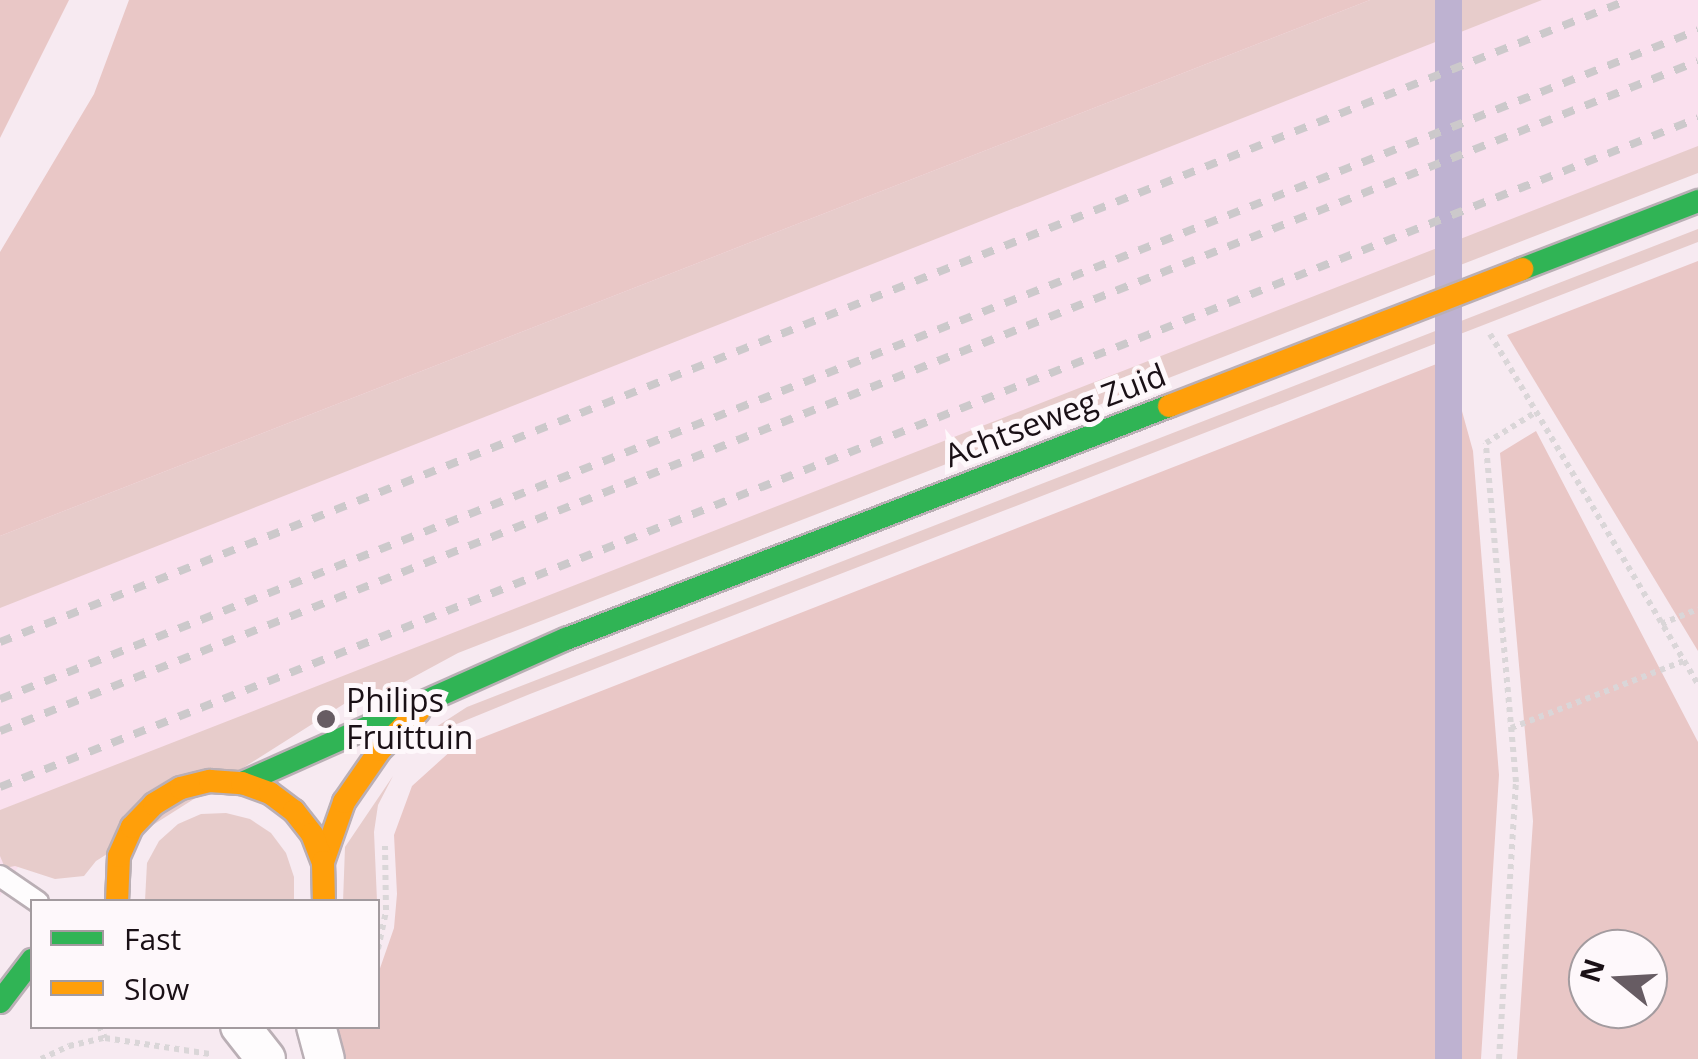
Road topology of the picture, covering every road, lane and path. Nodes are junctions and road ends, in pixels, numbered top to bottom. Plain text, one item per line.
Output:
1 (1698, 202) edge
2 (1471, 340) dead end
3 (1536, 412) junction
4 (1698, 609) edge
5 (1661, 624) junction
6 (1684, 661) junction
7 (1698, 685) edge
8 (436, 694) junction
9 (1511, 728) junction
10 (242, 782) junction
11 (384, 827) dead end
12 (323, 862) junction
13 (0, 876) edge
14 (110, 897) edge
15 (34, 899) edge
16 (324, 899) edge
17 (380, 939) edge
18 (30, 963) edge
19 (0, 1002) edge
20 (100, 1029) edge
21 (317, 1029) edge
22 (105, 1038) junction
23 (256, 1045) edge
24 (41, 1059) edge
25 (325, 1059) edge
26 (1498, 1059) edge

1 - 8 street, Achtseweg Zuid
2 - 3 path
3 - 5 path
3 - 9 path
4 - 5 path
5 - 6 path
6 - 7 path
6 - 9 path
8 - 10 street, Achtseweg Zuid
8 - 12 street, Achtseweg Zuid
9 - 26 path
10 - 12 street
10 - 14 street
11 - 17 path
12 - 16 street
13 - 15 lane
18 - 19 street
20 - 22 path
21 - 25 street
22 - 23 path
22 - 24 path

